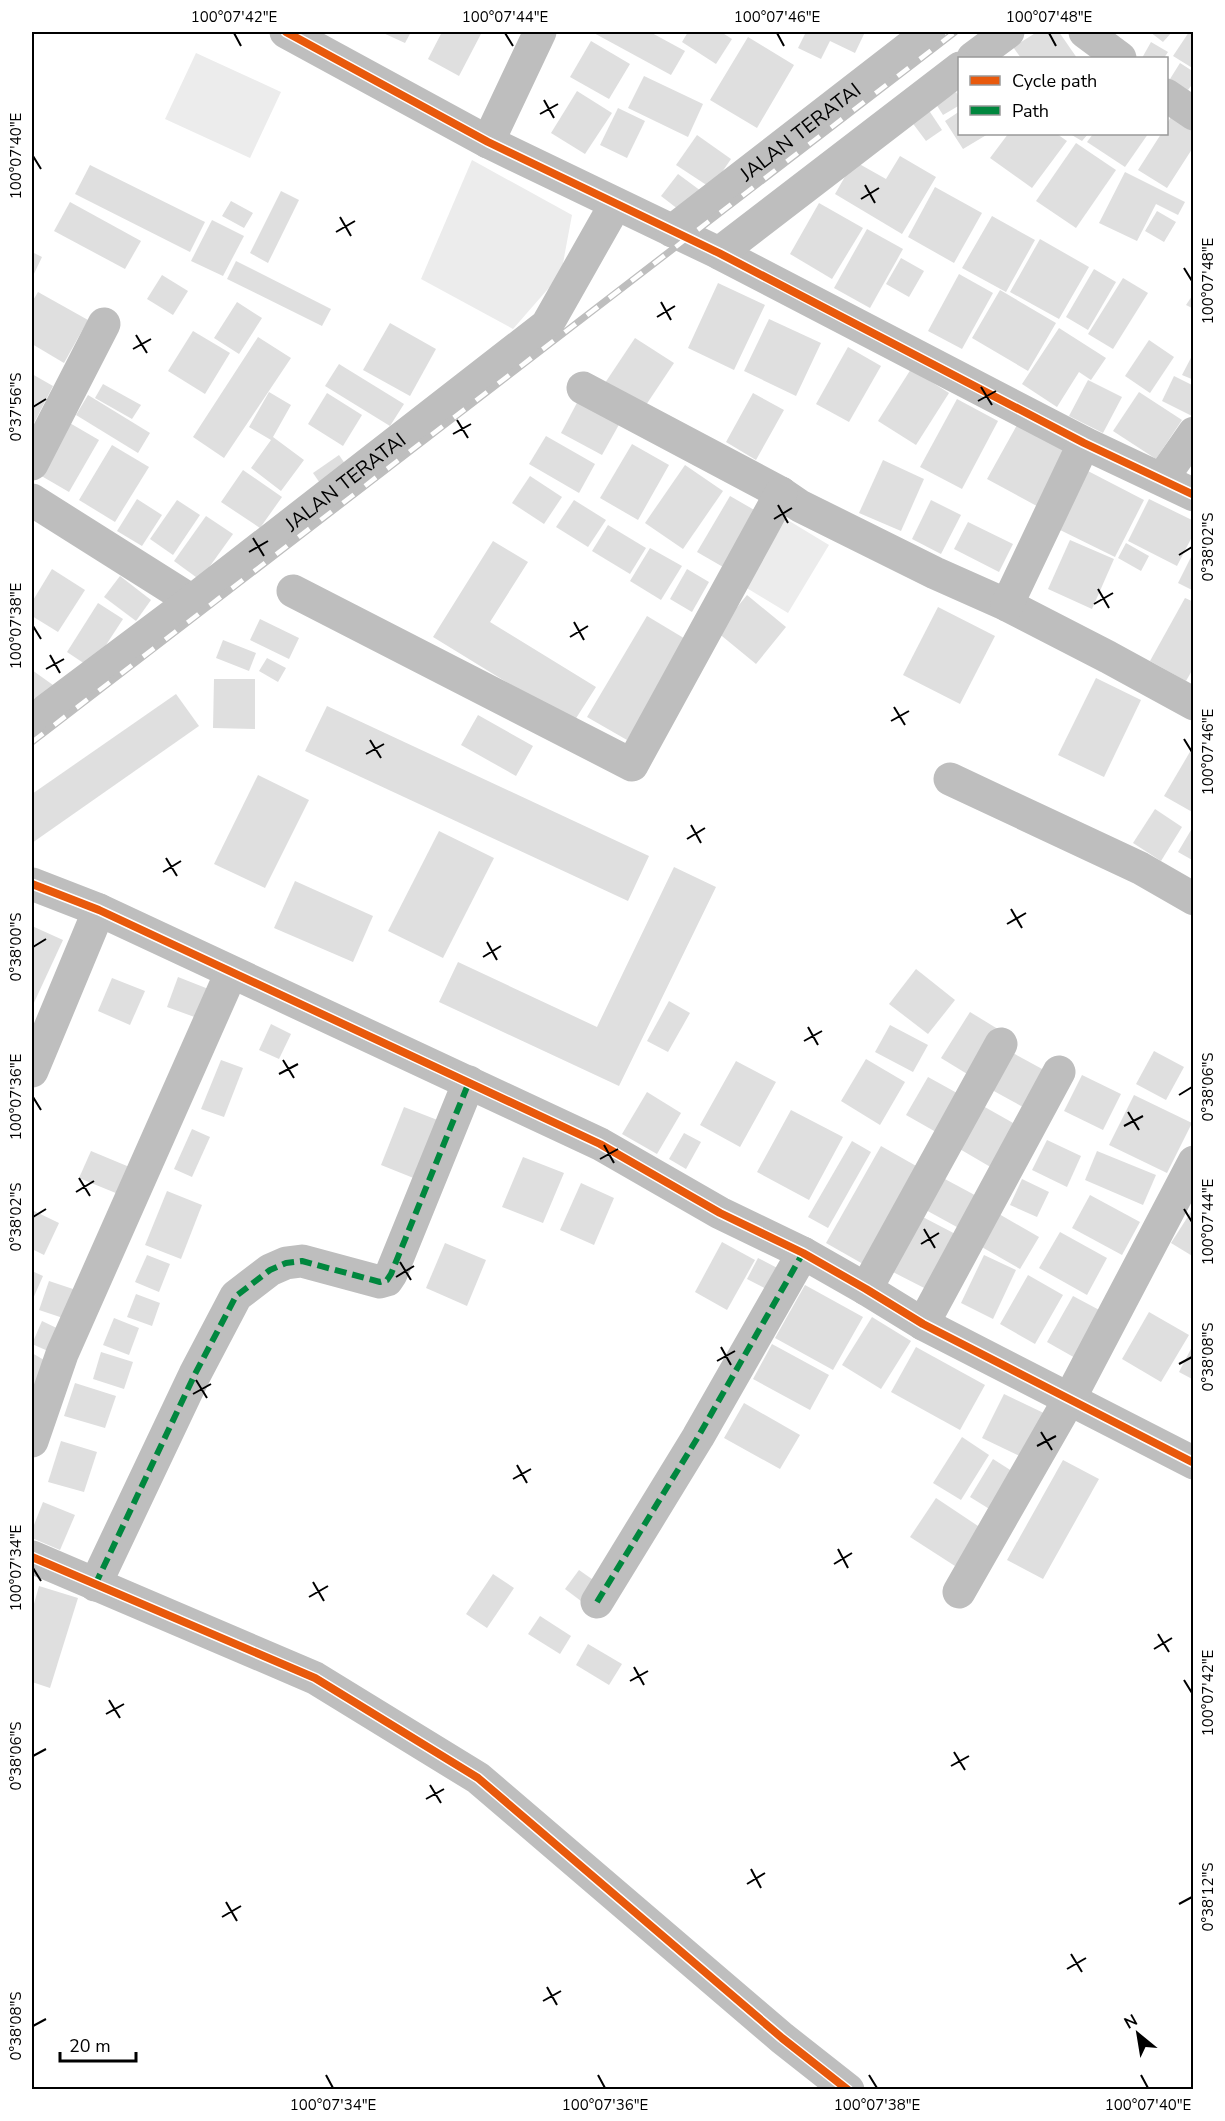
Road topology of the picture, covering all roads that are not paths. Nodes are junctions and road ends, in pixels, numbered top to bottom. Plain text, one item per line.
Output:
1 (286, 32) edge
2 (540, 32) edge
3 (929, 32) edge
4 (1008, 32) edge
5 (1085, 32) edge
6 (974, 57) edge
7 (1119, 57) edge
8 (958, 71) edge
9 (1168, 96) edge
10 (1194, 114) edge
11 (488, 142) junction
12 (615, 205) junction
13 (672, 231) junction
14 (719, 253) junction
15 (104, 324) dead end
16 (583, 388) dead end
17 (1194, 433) edge
18 (1084, 443) junction
19 (32, 464) edge
20 (1162, 479) junction
21 (781, 493) junction
22 (1194, 495) edge
23 (32, 500) edge
24 (293, 591) dead end
25 (192, 601) junction
26 (1007, 605) junction
27 (1194, 704) edge
28 (32, 721) edge
29 (950, 779) dead end
30 (32, 884) edge
31 (1194, 899) edge
32 (99, 910) junction
33 (231, 973) junction
34 (1001, 1044) dead end
35 (32, 1071) edge
36 (1059, 1072) dead end
37 (469, 1082) junction
38 (1194, 1162) edge
39 (802, 1253) junction
40 (867, 1289) junction
41 (923, 1324) junction
42 (1070, 1398) junction
43 (32, 1441) edge
44 (1191, 1456) edge
45 (32, 1557) edge
46 (95, 1585) junction
47 (959, 1592) dead end
48 (597, 1602) dead end
49 (848, 2090) edge

1 - 11 street
2 - 11 street
3 - 13 street, JALAN TERATAI
4 - 6 street
5 - 7 street
8 - 14 street
9 - 10 street
11 - 12 street
12 - 13 street
12 - 25 street, JALAN TERATAI
13 - 14 street
14 - 18 street
15 - 19 street
16 - 21 street
17 - 20 street
18 - 20 street
18 - 26 street
20 - 22 street
21 - 24 street
21 - 26 street
23 - 25 street
25 - 28 street, JALAN TERATAI
26 - 27 street
29 - 31 street
30 - 32 street
32 - 33 street
32 - 35 street
33 - 37 street
33 - 43 street
34 - 40 street
36 - 41 street
37 - 39 street
37 - 46 street
38 - 42 street
39 - 40 street
39 - 48 street
40 - 41 street
41 - 42 street
42 - 44 street
42 - 47 street
45 - 46 street
46 - 49 street

